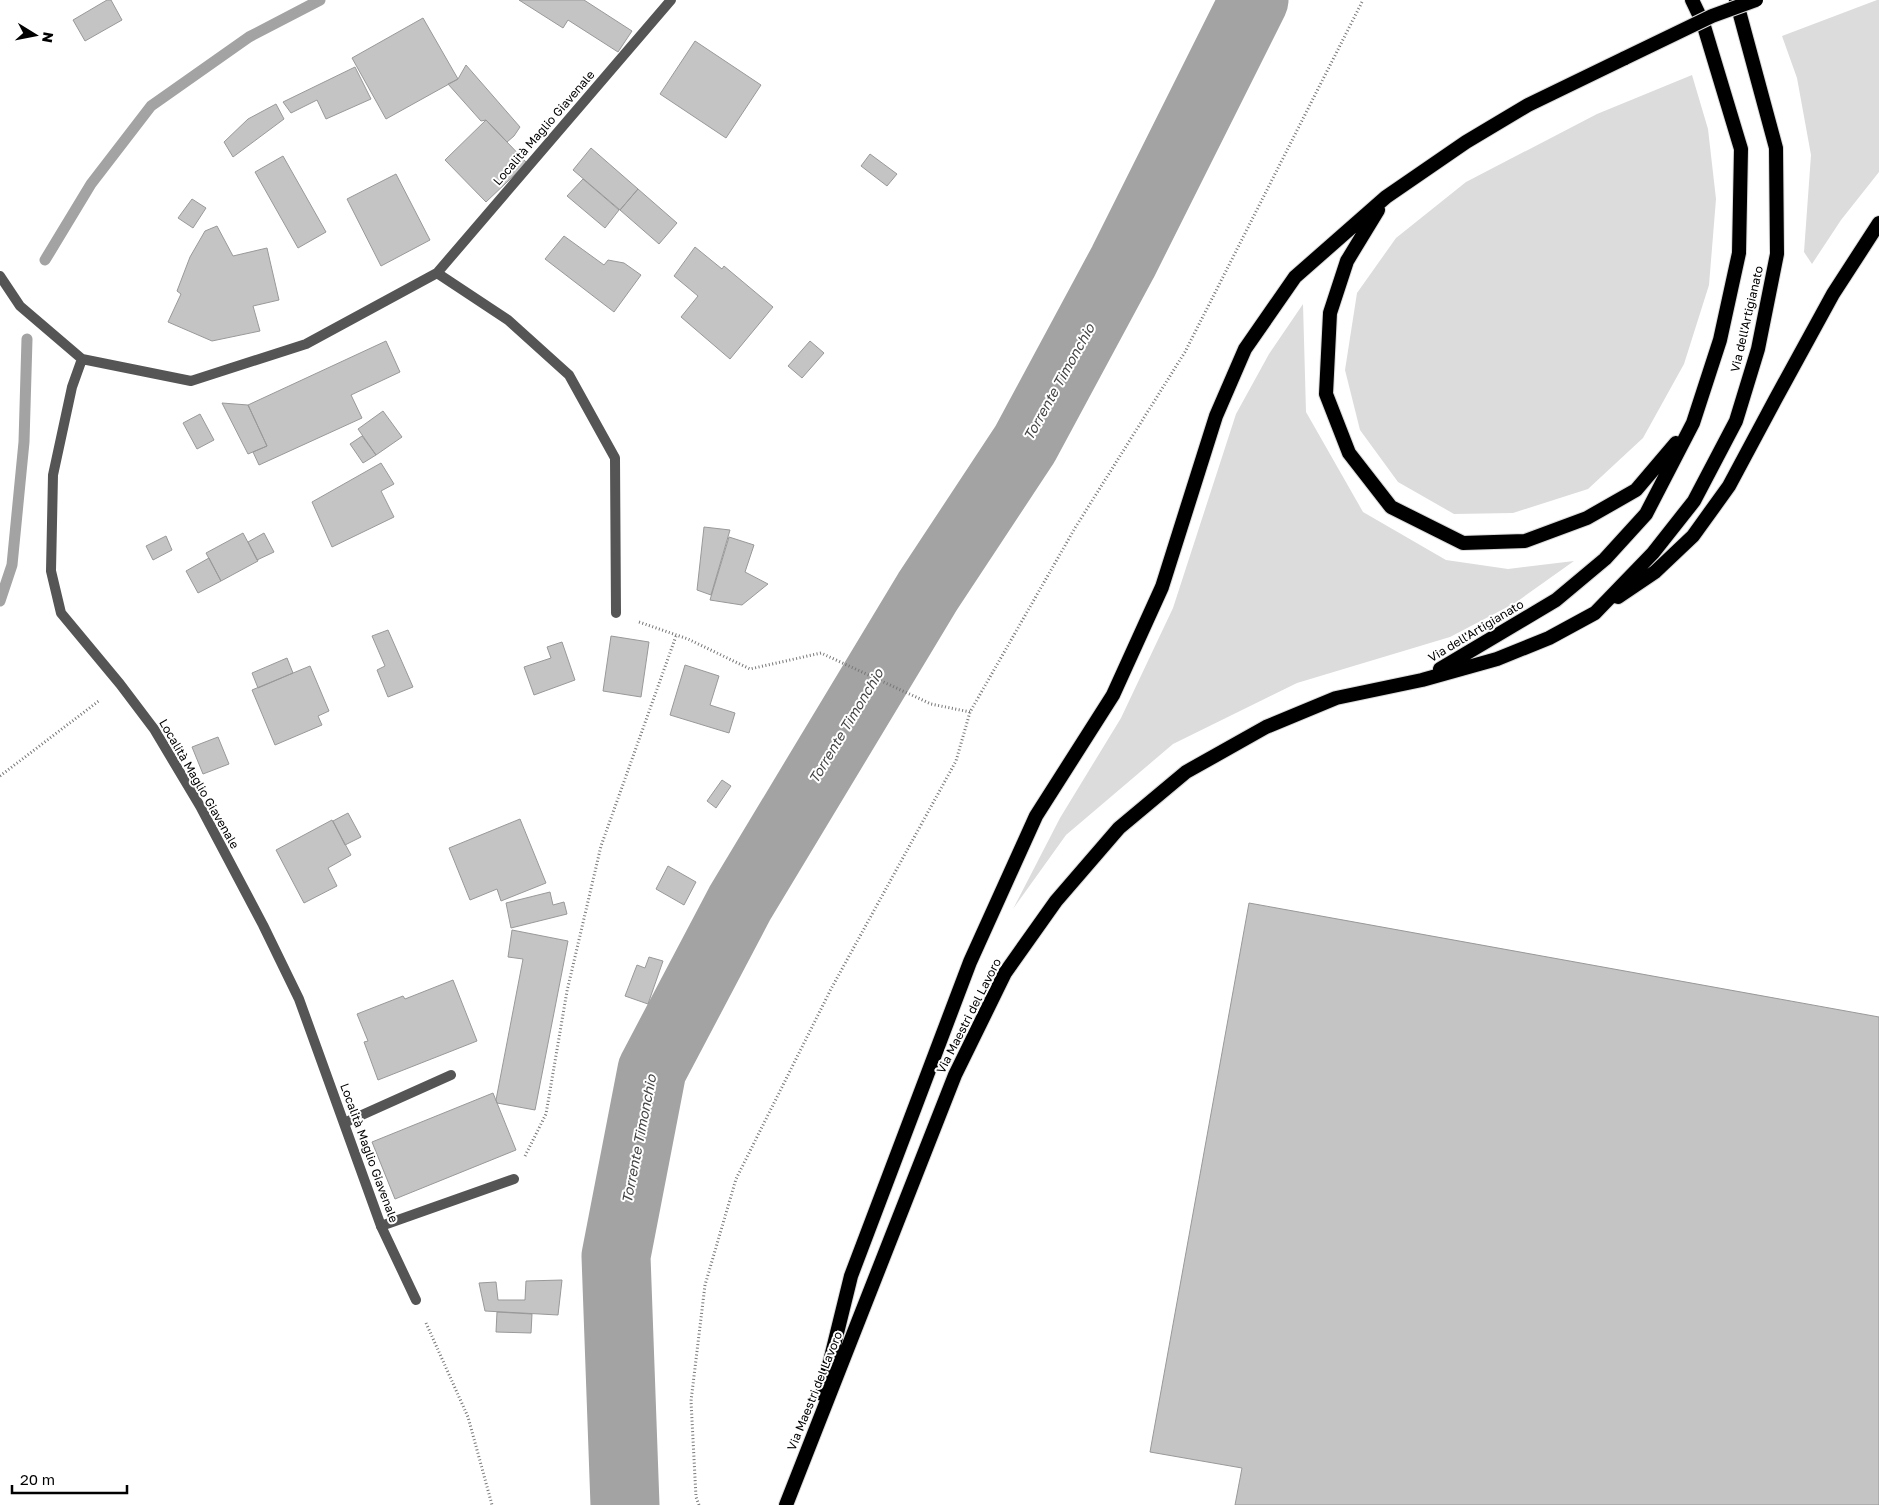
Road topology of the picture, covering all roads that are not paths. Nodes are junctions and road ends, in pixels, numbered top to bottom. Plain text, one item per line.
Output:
1 (671, 0) edge
2 (1692, 0) edge
3 (1736, 0) edge
4 (1756, 0) edge
5 (1386, 197) junction
6 (1879, 223) edge
7 (436, 272) junction
8 (0, 276) edge
9 (82, 359) junction
10 (1693, 423) junction
11 (616, 613) road end
12 (1595, 614) junction
13 (1422, 680) junction
14 (450, 1075) dead end
15 (344, 1123) junction
16 (514, 1179) road end
17 (381, 1226) junction
18 (416, 1300) road end
19 (809, 1448) junction
20 (786, 1505) edge

1 - 7 street, Località Maglio Giavenale
2 - 10 highway, Via dell'Artigianato
3 - 12 highway, Via dell'Artigianato
4 - 5 highway, bridge
5 - 10 highway
5 - 19 highway
6 - 12 highway
7 - 9 street, Località Maglio Giavenale
7 - 11 street
8 - 9 street
9 - 15 street, Località Maglio Giavenale
10 - 13 highway, Via dell'Artigianato
12 - 13 highway, Via dell'Artigianato
13 - 19 highway, Via Maestri del Lavoro
14 - 15 street
15 - 17 street, Località Maglio Giavenale
16 - 17 street
17 - 18 street, Località Maglio Giavenale
19 - 20 highway, Via Maestri del Lavoro

